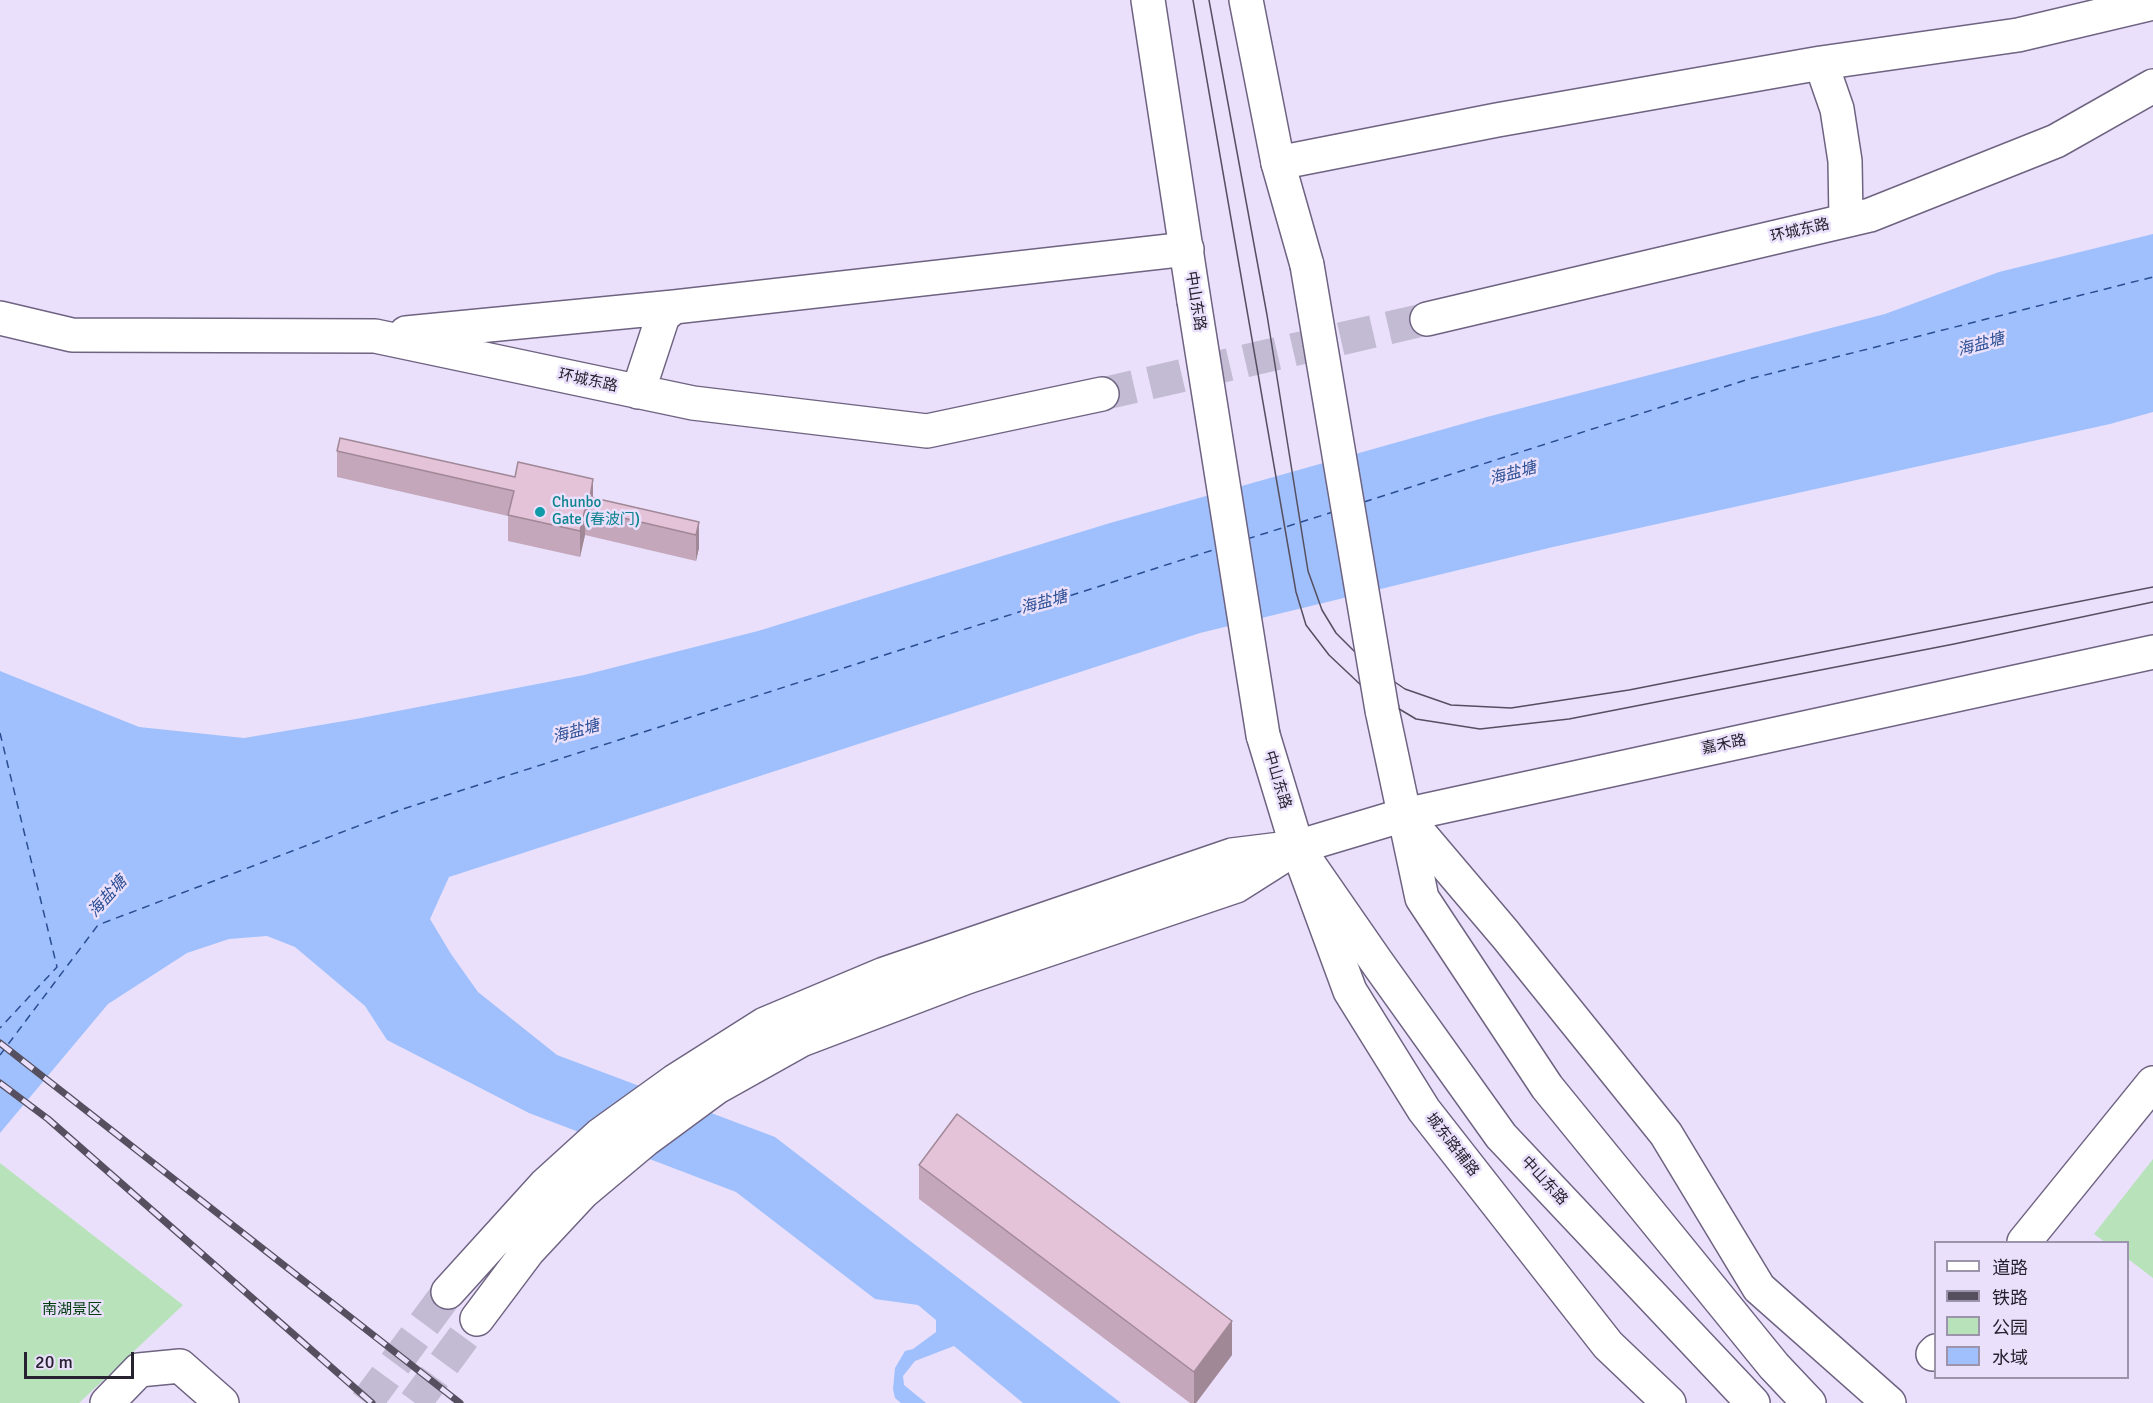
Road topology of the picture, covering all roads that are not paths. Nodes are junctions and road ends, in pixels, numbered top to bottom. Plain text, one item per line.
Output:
1 (1148, 0) edge
2 (1246, 0) edge
3 (2153, 3) edge
4 (1821, 63) junction
5 (2153, 86) edge
6 (1278, 163) junction
7 (1846, 220) junction
8 (1187, 249) junction
9 (674, 307) junction
10 (0, 318) edge
11 (1427, 320) tunnel mouth
12 (375, 336) junction
13 (638, 392) junction
14 (1102, 394) tunnel mouth
15 (2153, 652) edge
16 (1404, 815) junction
17 (1297, 847) junction
18 (2153, 1083) edge
19 (2025, 1241) edge
20 (448, 1292) tunnel mouth
21 (477, 1319) tunnel mouth
22 (107, 1403) edge
23 (222, 1403) edge
24 (1669, 1403) edge
25 (1754, 1403) edge
26 (1809, 1403) edge
27 (1889, 1403) edge

1 - 8 street, 中山东路
2 - 6 street
3 - 4 street
4 - 6 street
4 - 7 street
5 - 7 street, 环城东路
6 - 16 street, bridge
7 - 11 street, 环城东路
8 - 9 street
8 - 17 street, 中山东路, bridge
9 - 12 street
9 - 13 street
10 - 12 street, 环城东路
12 - 13 street, 环城东路
13 - 14 street, 环城东路
15 - 16 street, 嘉禾路
16 - 17 street, 嘉禾路
16 - 26 street
16 - 27 street
17 - 20 street
17 - 21 street
17 - 24 street, 城东路辅路
17 - 25 street, 中山东路
18 - 19 street
22 - 23 street

